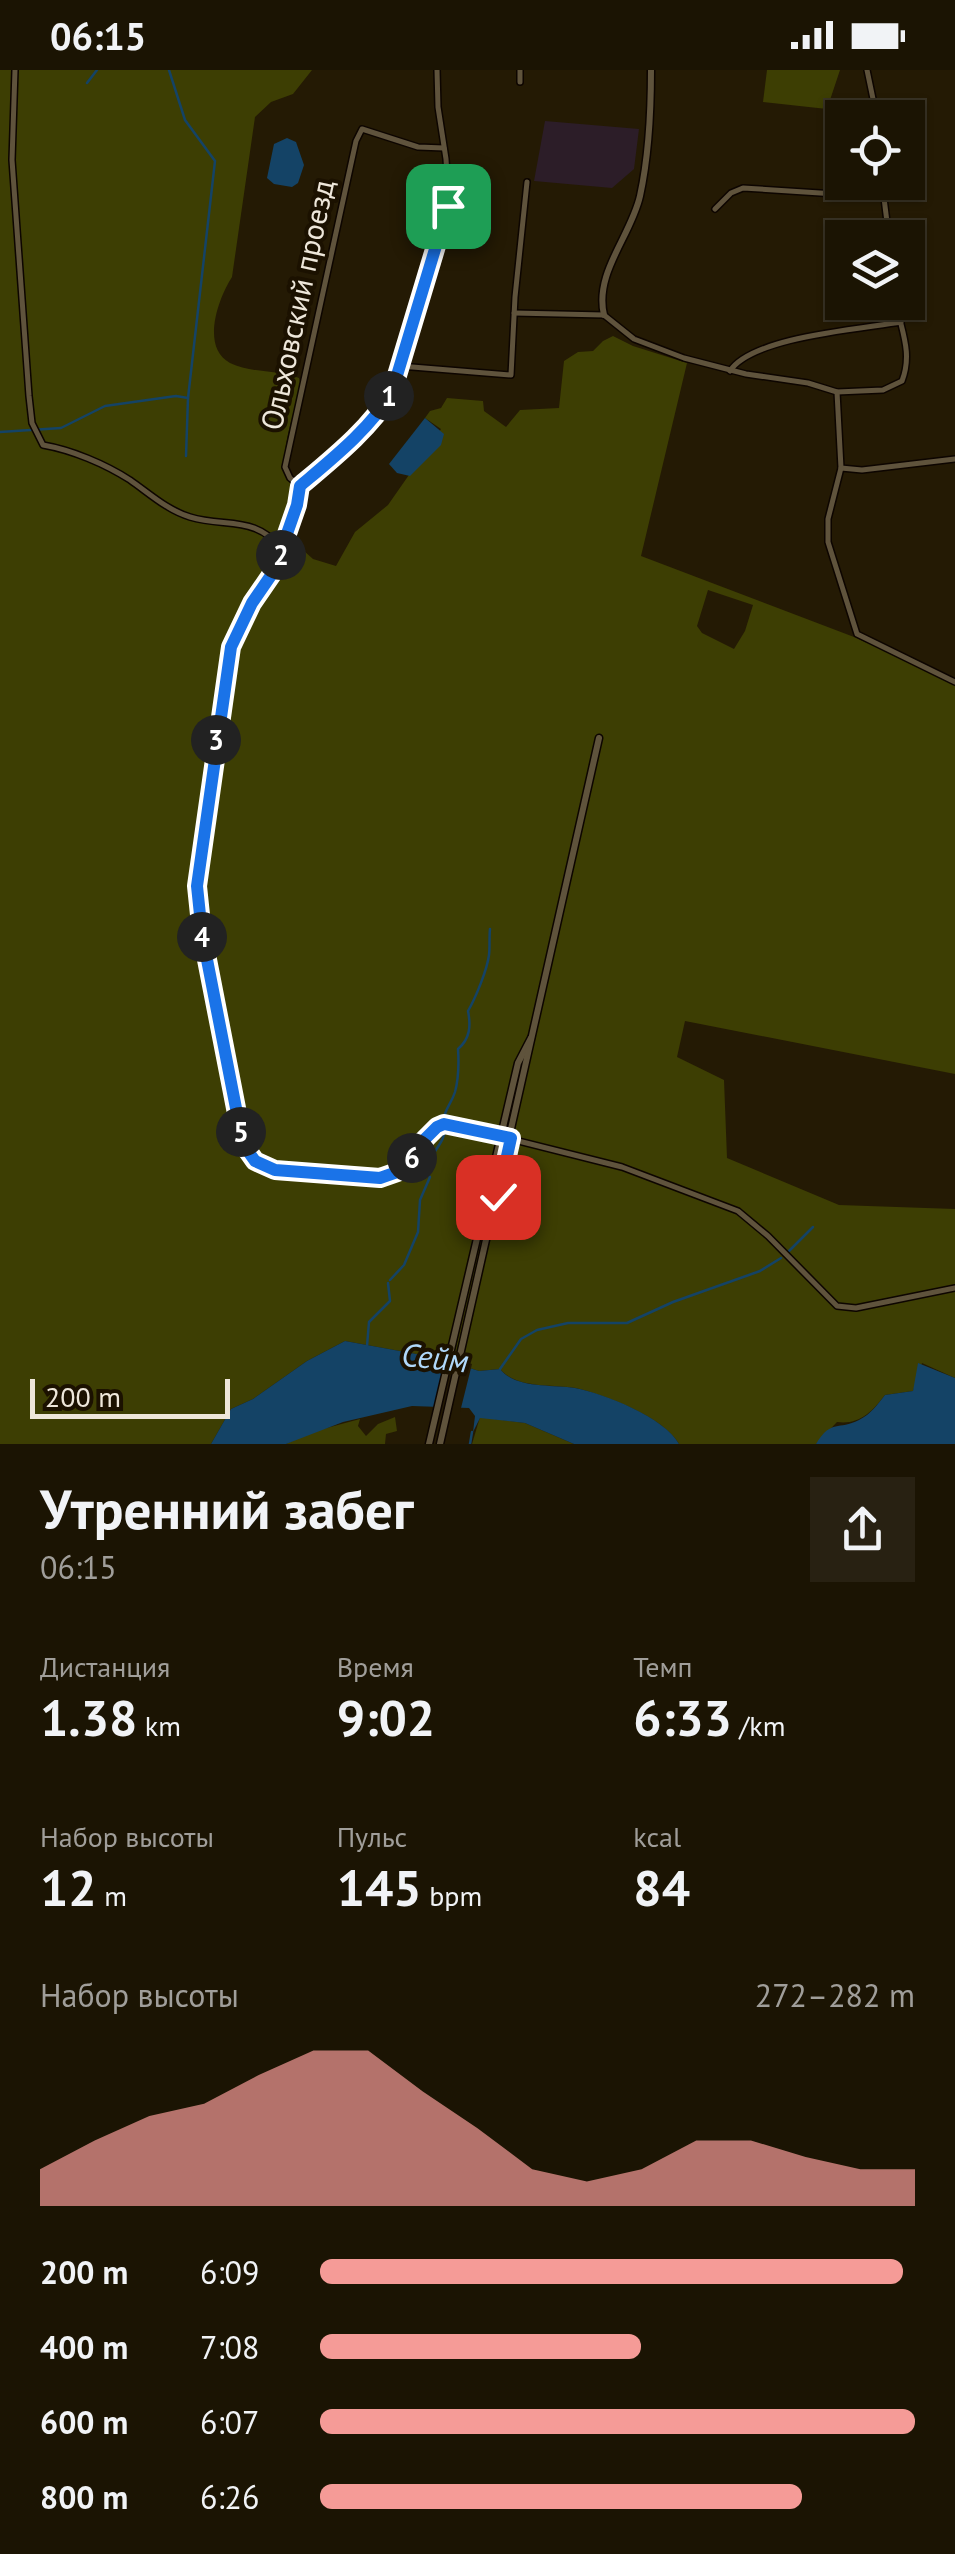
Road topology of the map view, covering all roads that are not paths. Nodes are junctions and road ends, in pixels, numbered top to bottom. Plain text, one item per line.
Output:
1 (15, 70) edge
2 (437, 70) edge
3 (520, 70) edge
4 (651, 70) edge
5 (867, 70) edge
6 (520, 82) dead end
7 (873, 100) edge
8 (444, 148) junction
9 (526, 182) dead end
10 (825, 194) edge
11 (715, 209) dead end
12 (514, 313) junction
13 (604, 316) junction
14 (901, 322) joint
15 (400, 366) junction
16 (730, 371) junction
17 (837, 392) junction
18 (955, 459) edge
19 (841, 468) junction
20 (300, 486) junction
21 (283, 550) junction
22 (955, 682) edge
23 (599, 738) dead end
24 (536, 1028) junction
25 (500, 1136) junction
26 (511, 1138) junction
27 (955, 1288) edge
28 (429, 1444) edge
29 (440, 1444) edge

1 - 21 street
2 - 8 street
3 - 6 street
4 - 13 street
5 - 7 street
8 - 15 street
8 - 20 street, Ольховский проезд
9 - 12 street
10 - 11 street
12 - 13 street
12 - 15 street
13 - 16 street
14 - 16 street
14 - 17 street
15 - 20 street
16 - 17 street
17 - 19 street
18 - 19 street
19 - 22 street
20 - 21 street
21 - 25 street
23 - 24 street
24 - 25 street
24 - 26 street
25 - 26 street
25 - 28 street
26 - 27 street
26 - 29 street

